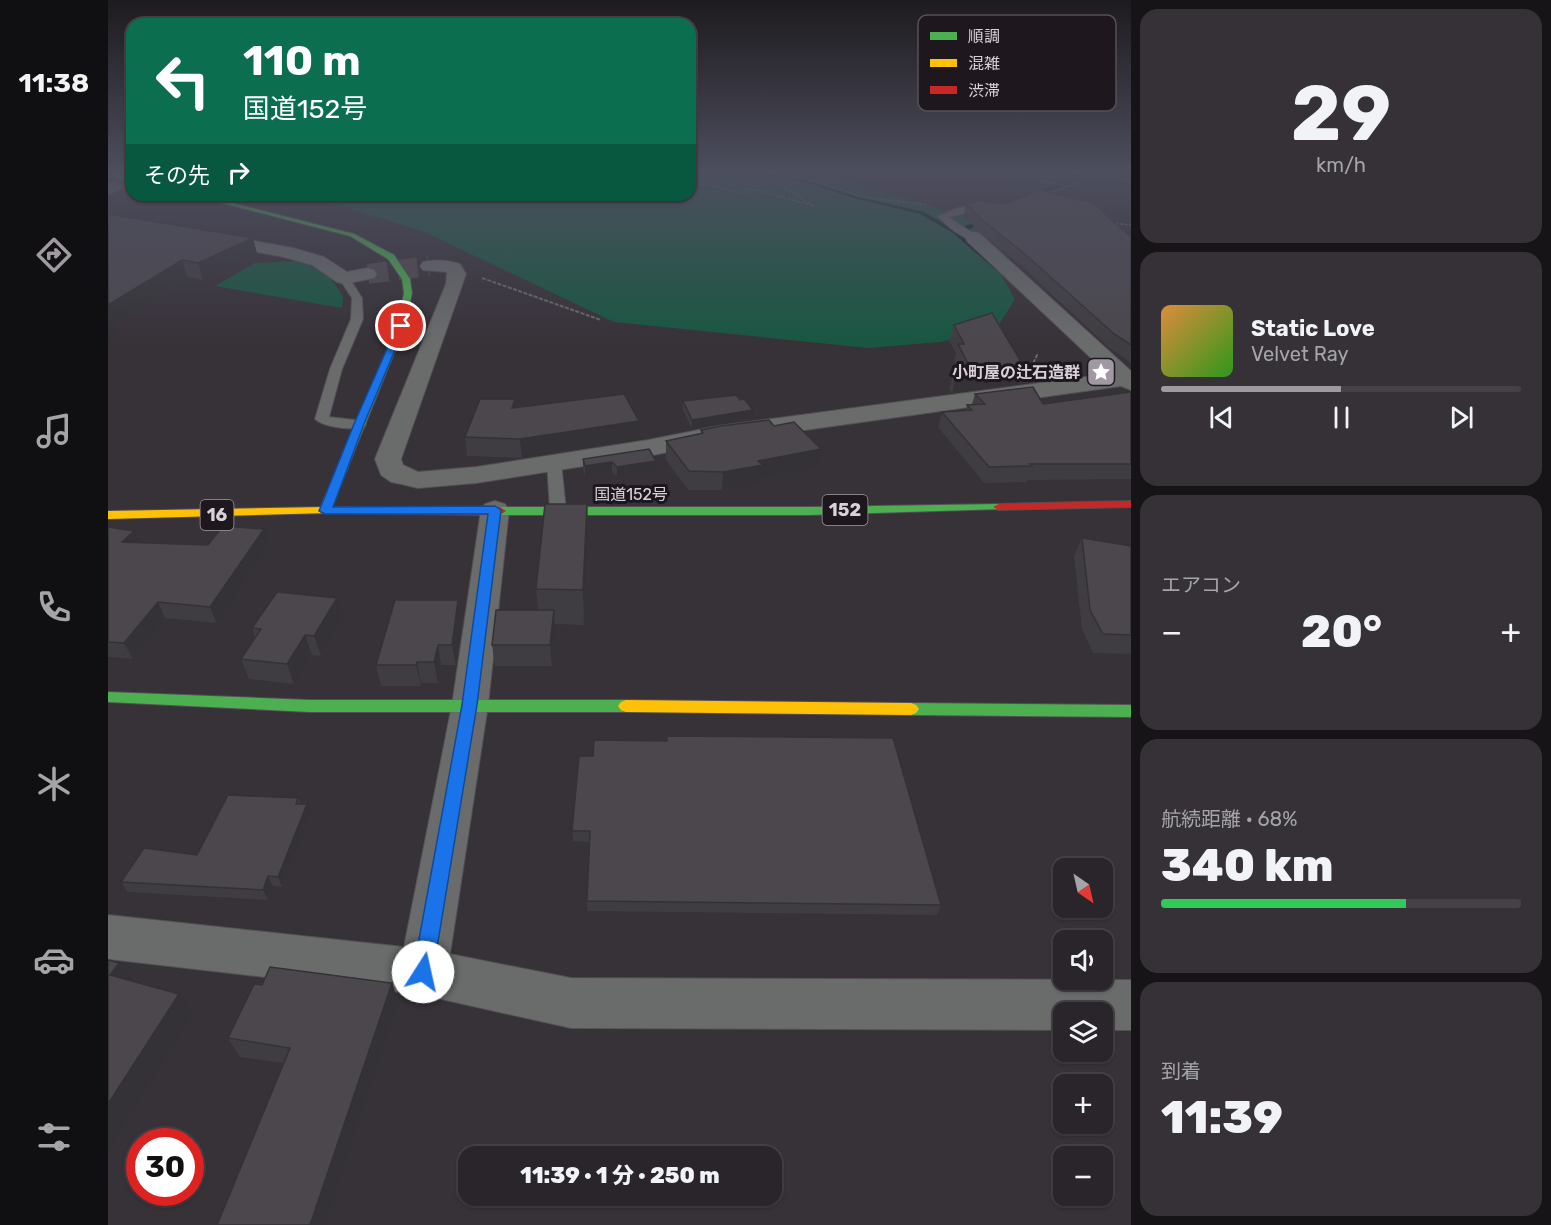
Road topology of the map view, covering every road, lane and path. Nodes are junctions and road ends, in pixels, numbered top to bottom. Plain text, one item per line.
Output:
1 (329, 229) edge
2 (962, 229) edge
3 (966, 232) joint
4 (189, 234) edge
5 (429, 266) tunnel mouth
6 (368, 274) tunnel mouth
7 (457, 274) junction
8 (344, 278) junction
9 (601, 320) dead end
10 (1130, 380) edge
11 (359, 424) junction
12 (555, 462) junction
13 (1131, 504) edge
14 (495, 510) junction
15 (558, 510) junction
16 (325, 511) junction
17 (108, 515) edge
18 (108, 697) edge
19 (470, 705) junction
20 (1131, 711) edge
21 (108, 937) edge
22 (423, 972) junction
23 (1131, 1005) edge

1 - 11 main road
2 - 3 lane
3 - 10 street
4 - 8 street
5 - 7 street
6 - 8 street
7 - 9 path
7 - 12 street
8 - 11 lane
10 - 12 street
11 - 16 main road
12 - 15 lane
13 - 15 main road, 国道152号 / 152
14 - 15 main road, 国道152号 / 152
14 - 16 main road, 国道152号 / 152
14 - 19 street
16 - 17 main road, 16
18 - 19 main road
19 - 20 main road
19 - 22 street
21 - 22 street
22 - 23 street

